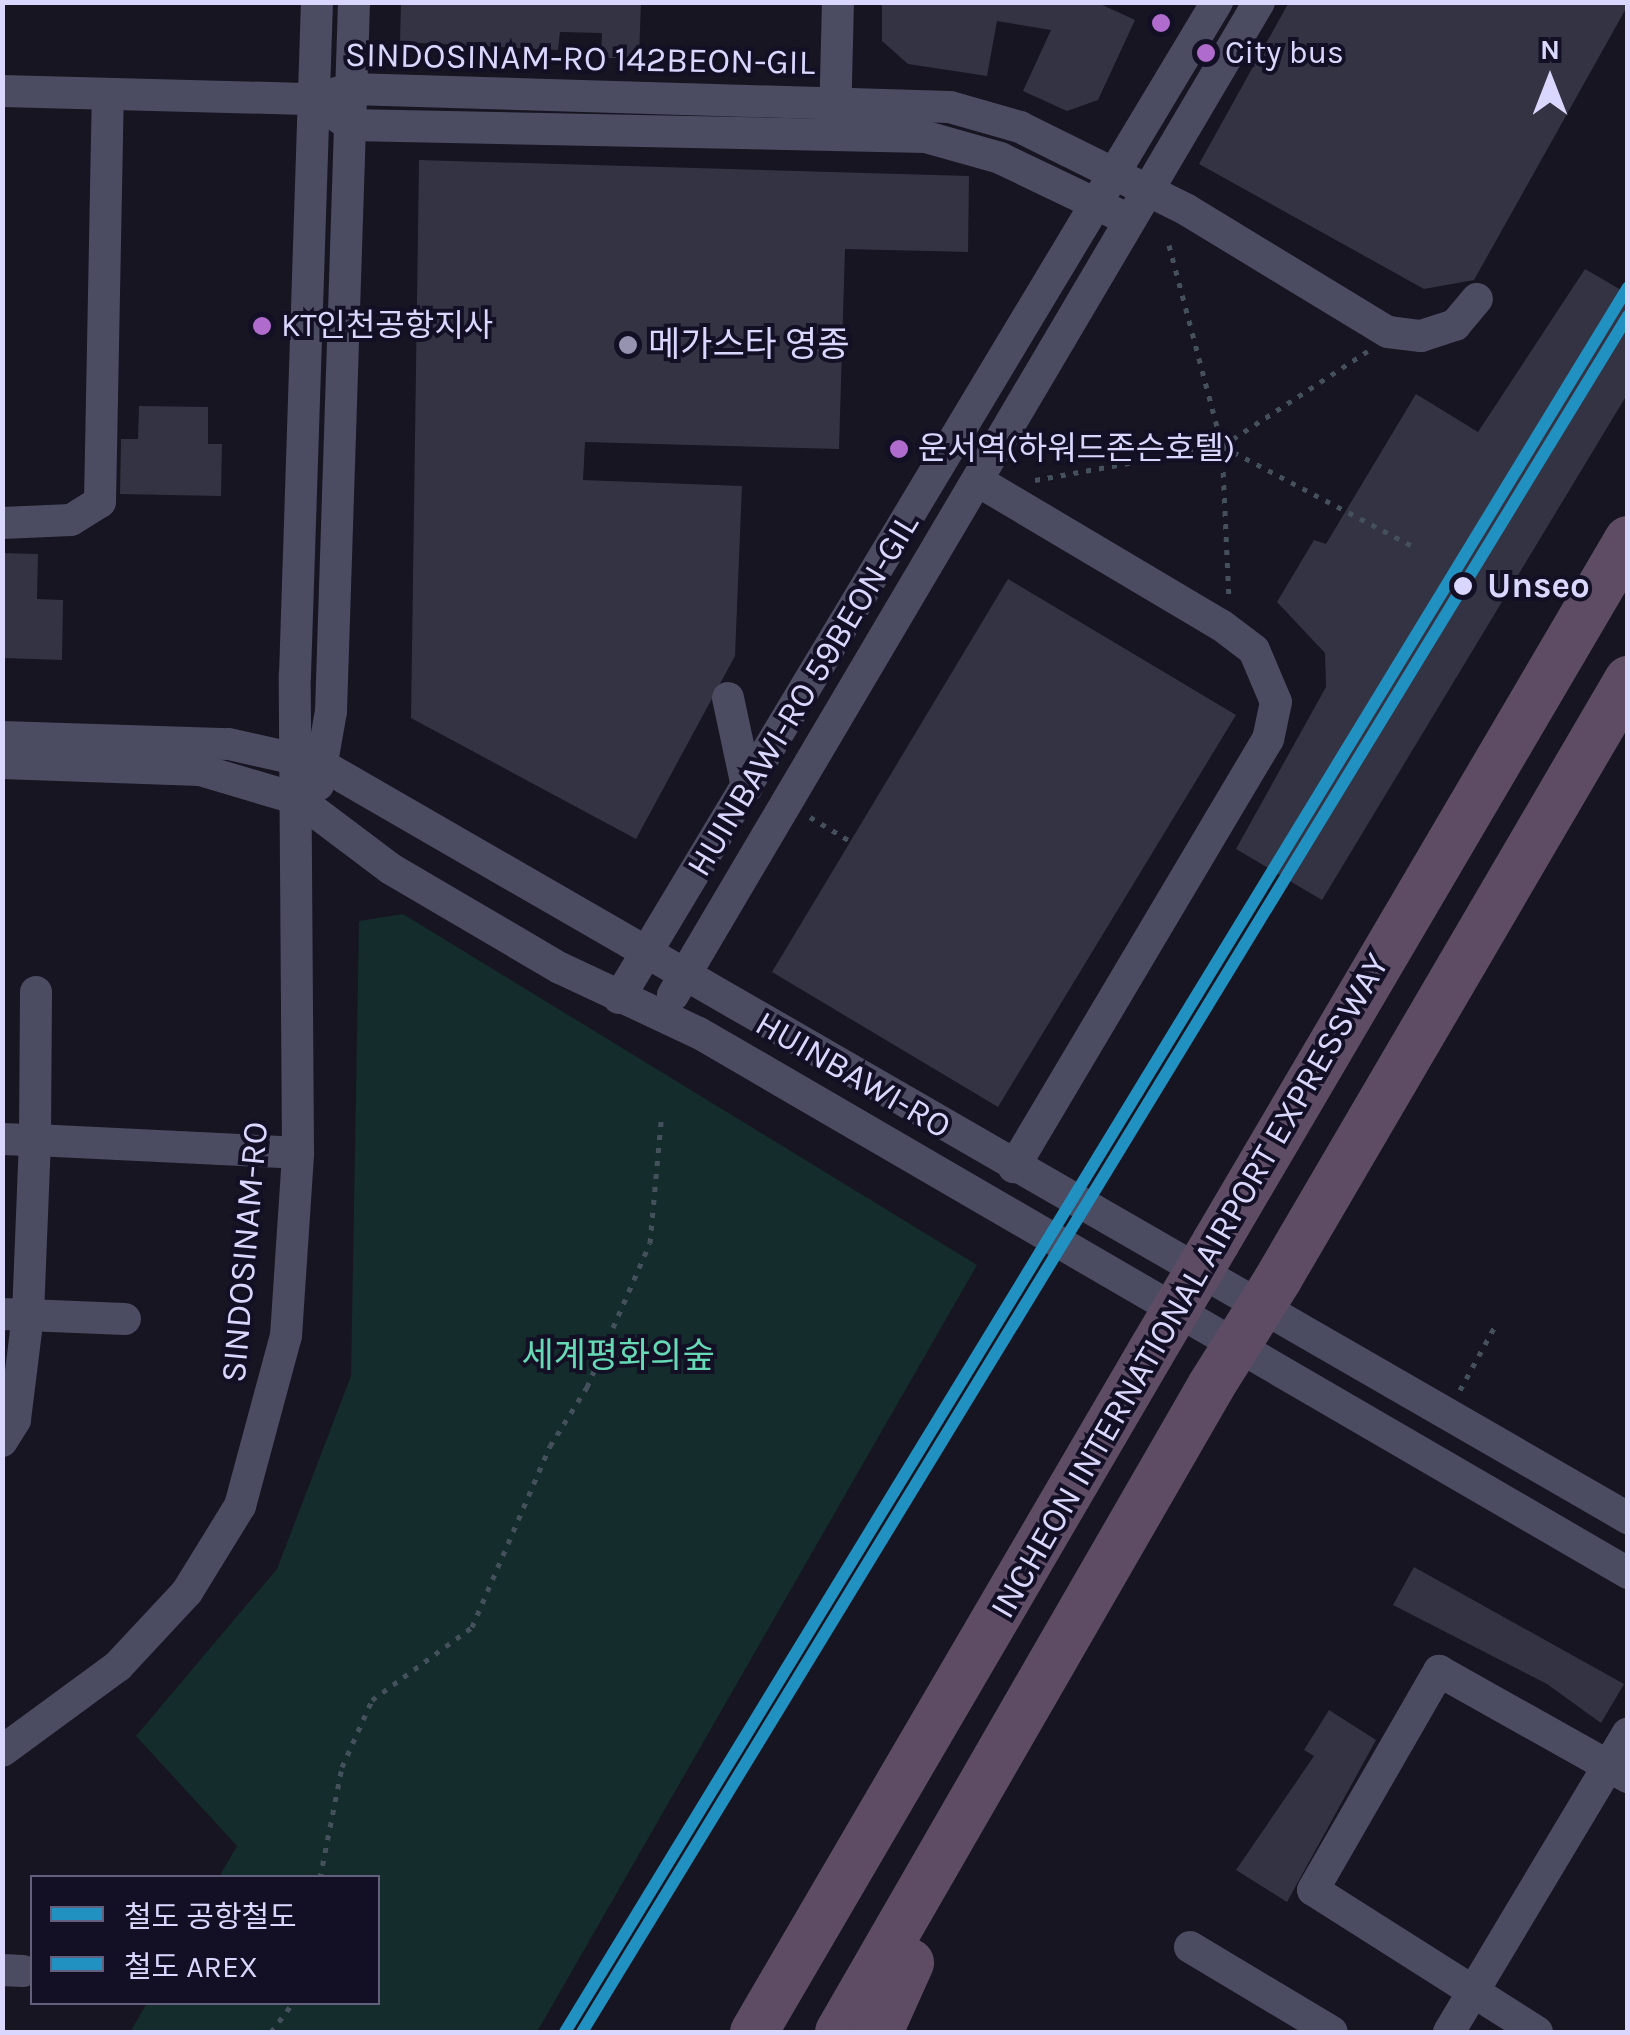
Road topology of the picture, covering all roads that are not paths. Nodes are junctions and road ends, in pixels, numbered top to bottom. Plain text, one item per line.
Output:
1 (317, 2) edge
2 (354, 2) edge
3 (838, 2) edge
4 (1217, 2) edge
5 (1259, 2) edge
6 (351, 89) junction
7 (2, 91) edge
8 (108, 94) junction
9 (314, 99) junction
10 (836, 102) junction
11 (350, 125) junction
12 (835, 136) junction
13 (1106, 192) junction
14 (1137, 207) junction
15 (1476, 299) dead end
16 (978, 481) junction
17 (2, 523) edge
18 (1628, 540) edge
19 (1628, 680) edge
20 (728, 698) dead end
21 (2, 737) edge
22 (309, 761) junction
23 (2, 763) edge
24 (747, 786) junction
25 (306, 804) junction
26 (646, 953) junction
27 (682, 975) junction
28 (36, 992) dead end
29 (619, 998) junction
30 (662, 1016) junction
31 (18, 1139) edge
32 (298, 1153) junction
33 (1014, 1168) junction
34 (15, 1314) edge
35 (125, 1319) dead end
36 (2, 1441) edge
37 (1628, 1518) edge
38 (1628, 1573) edge
39 (1014, 1732) junction
40 (1628, 1733) edge
41 (2, 1752) edge
42 (1618, 1771) edge
43 (832, 1897) junction
44 (1190, 1947) dead end
45 (1474, 1994) junction
46 (718, 2032) edge
47 (754, 2032) edge
48 (839, 2032) edge
49 (879, 2032) edge
50 (1332, 2032) edge
51 (1449, 2032) edge
52 (1537, 2032) edge

1 - 9 street, SINDOSINAM-RO
2 - 6 street, SINDOSINAM-RO
3 - 10 street, SINDOSINAM-RO 142BEON-GIL
4 - 13 street, HUINBAWI-RO 59BEON-GIL
5 - 14 street, HUINBAWI-RO 59BEON-GIL
6 - 9 street, SINDOSINAM-RO 142BEON-GIL
6 - 10 street, SINDOSINAM-RO 142BEON-GIL
6 - 11 street, SINDOSINAM-RO
7 - 8 street
8 - 9 street
8 - 17 street
9 - 11 street, SINDOSINAM-RO 142BEON-GIL
9 - 22 street, SINDOSINAM-RO
10 - 12 street, SINDOSINAM-RO 142BEON-GIL
10 - 13 street, SINDOSINAM-RO 142BEON-GIL
11 - 12 street, SINDOSINAM-RO 142BEON-GIL
11 - 22 street, SINDOSINAM-RO
12 - 13 street, SINDOSINAM-RO 142BEON-GIL
13 - 14 street, SINDOSINAM-RO 142BEON-GIL
13 - 24 street, HUINBAWI-RO 59BEON-GIL
14 - 15 street, SINDOSINAM-RO 142BEON-GIL
14 - 16 street, HUINBAWI-RO 59BEON-GIL
16 - 27 street, HUINBAWI-RO 59BEON-GIL
16 - 33 street
18 - 43 highway, INCHEON INTERNATIONAL AIRPORT EXPRESSWAY, bridge
19 - 39 highway, INCHEON INTERNATIONAL AIRPORT EXPRESSWAY, bridge
20 - 24 street
21 - 22 street, HUINBAWI-RO
22 - 25 street, SINDOSINAM-RO
22 - 26 street, HUINBAWI-RO
23 - 25 street, HUINBAWI-RO
24 - 26 street, HUINBAWI-RO 59BEON-GIL
25 - 29 street, HUINBAWI-RO
25 - 32 street, SINDOSINAM-RO
26 - 27 street, HUINBAWI-RO
26 - 29 street, HUINBAWI-RO 59BEON-GIL
27 - 30 street, HUINBAWI-RO 59BEON-GIL
27 - 33 street, HUINBAWI-RO
28 - 31 street
29 - 30 street, HUINBAWI-RO
30 - 38 street, HUINBAWI-RO
31 - 32 street
31 - 34 street
32 - 41 street, SINDOSINAM-RO
33 - 37 street, HUINBAWI-RO
34 - 35 street
34 - 36 street
39 - 48 highway, INCHEON INTERNATIONAL AIRPORT EXPRESSWAY
39 - 49 highway
40 - 42 street
42 - 45 street
42 - 45 street
43 - 46 highway
43 - 47 highway, INCHEON INTERNATIONAL AIRPORT EXPRESSWAY
44 - 50 street
45 - 51 street
45 - 52 street

